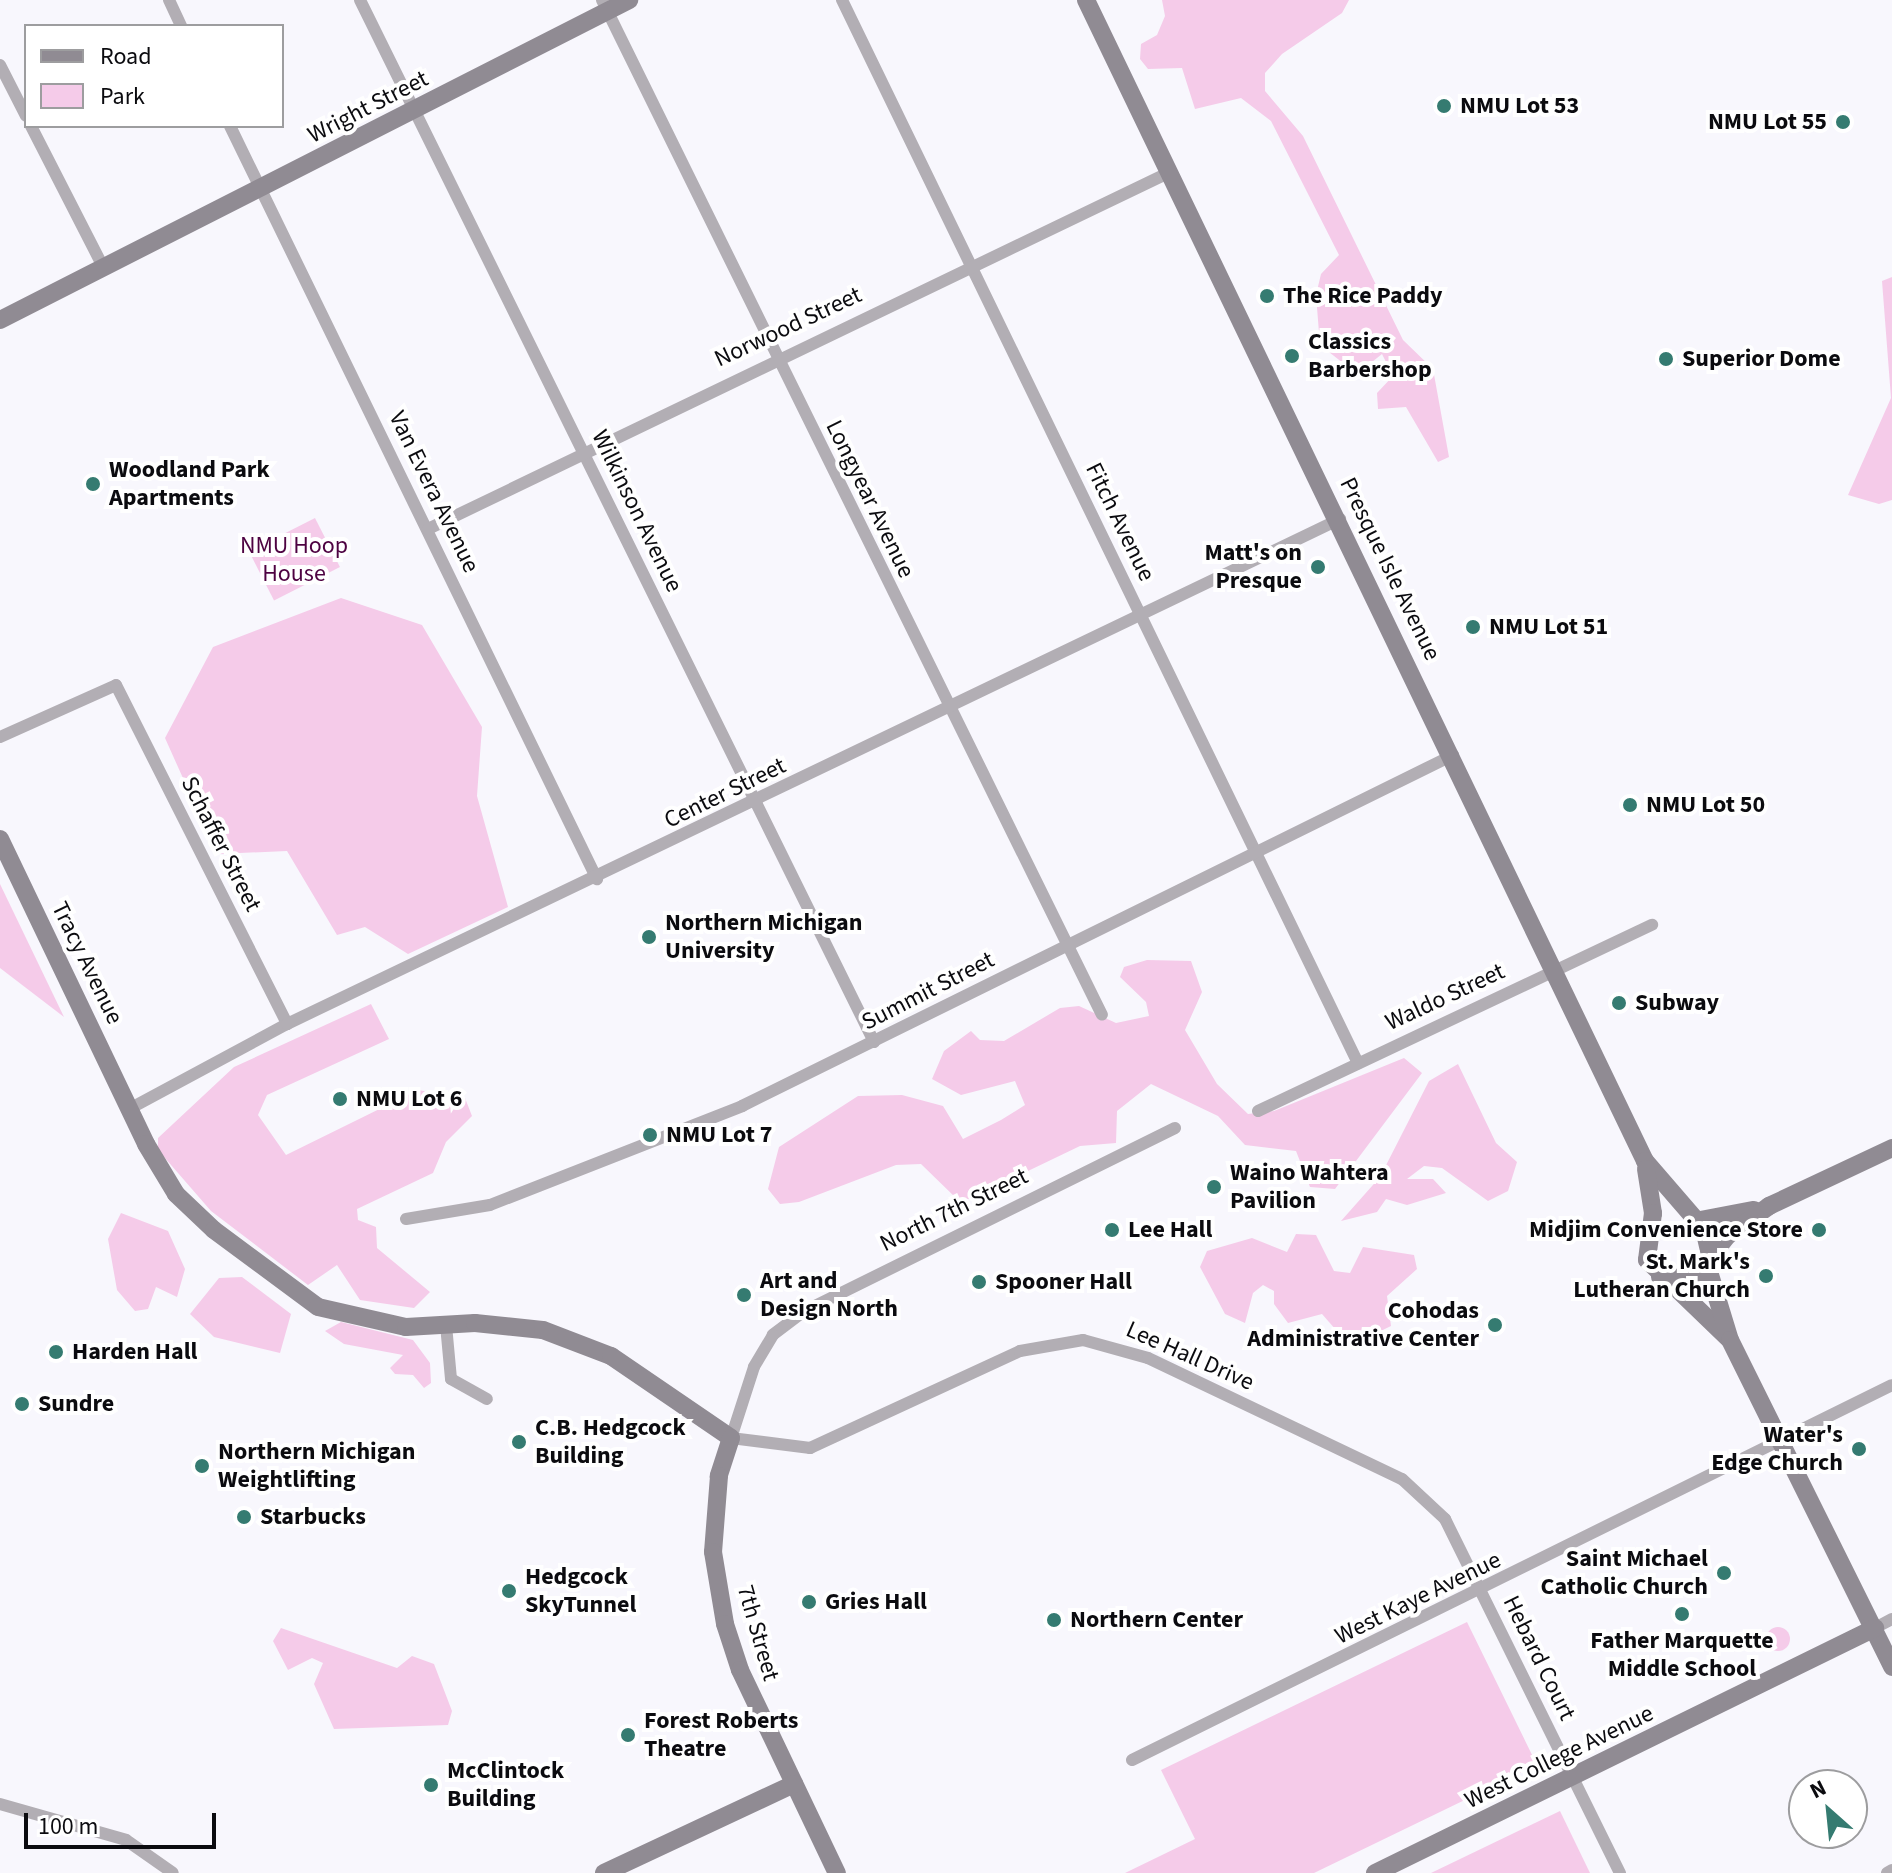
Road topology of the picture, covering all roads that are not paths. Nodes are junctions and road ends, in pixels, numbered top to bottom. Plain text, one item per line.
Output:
1 (169, 0) edge
2 (360, 0) edge
3 (629, 0) edge
4 (842, 0) edge
5 (1086, 0) edge
6 (605, 5) edge
7 (180, 24) edge
8 (0, 65) edge
9 (417, 110) junction
10 (24, 112) edge
11 (32, 128) edge
12 (231, 128) edge
13 (1170, 172) junction
14 (261, 189) junction
15 (971, 266) junction
16 (103, 267) junction
17 (0, 320) edge
18 (776, 355) junction
19 (583, 451) junction
20 (1340, 519) junction
21 (428, 529) junction
22 (1141, 616) junction
23 (948, 709) junction
24 (0, 737) edge
25 (1453, 755) junction
26 (755, 803) junction
27 (0, 839) edge
28 (1256, 852) junction
29 (597, 879) junction
30 (1652, 925) dead end
31 (1064, 948) junction
32 (1555, 970) junction
33 (1102, 1015) dead end
34 (287, 1024) junction
35 (874, 1042) junction
36 (1358, 1063) junction
37 (131, 1108) junction
38 (1258, 1111) dead end
39 (1175, 1128) dead end
40 (1890, 1154) edge
41 (1645, 1161) junction
42 (1769, 1206) junction
43 (406, 1219) dead end
44 (1693, 1220) junction
45 (1647, 1239) junction
46 (1709, 1261) junction
47 (1660, 1277) junction
48 (446, 1325) junction
49 (1730, 1340) junction
50 (1892, 1385) edge
51 (487, 1399) dead end
52 (731, 1438) junction
53 (1782, 1438) junction
54 (1481, 1592) junction
55 (1892, 1619) edge
56 (1875, 1628) junction
57 (1892, 1667) edge
58 (1132, 1760) dead end
59 (1573, 1777) junction
60 (794, 1784) junction
61 (0, 1804) edge
62 (173, 1873) edge
63 (604, 1873) edge
64 (837, 1873) edge
65 (1375, 1873) edge
66 (1620, 1873) edge

1 - 7 street
2 - 9 street, Wilkinson Avenue
3 - 6 main road, Wright Street
4 - 15 street, Fitch Avenue
5 - 13 main road, Presque Isle Avenue
6 - 9 main road, Wright Street
6 - 18 street, Longyear Avenue
8 - 10 street
9 - 14 main road, Wright Street
9 - 19 street, Wilkinson Avenue
11 - 16 street
12 - 14 street, Van Evera Avenue
13 - 15 street, Norwood Street
13 - 20 main road, Presque Isle Avenue
14 - 16 main road, Wright Street
14 - 21 street, Van Evera Avenue
15 - 18 street, Norwood Street
15 - 22 street, Fitch Avenue
16 - 17 main road, Wright Street
18 - 19 street, Norwood Street
18 - 23 street, Longyear Avenue
19 - 21 street, Norwood Street
19 - 26 street, Wilkinson Avenue
20 - 22 street, Center Street
20 - 25 main road, Presque Isle Avenue
21 - 29 street, Van Evera Avenue
22 - 23 street, Center Street
22 - 28 street, Fitch Avenue
23 - 26 street, Center Street
23 - 31 street, Longyear Avenue
24 - 34 street, Schaffer Street
25 - 28 street, Summit Street
25 - 32 main road, Presque Isle Avenue
26 - 29 street, Center Street
26 - 35 street, Wilkinson Avenue
27 - 37 main road, Tracy Avenue
28 - 31 street, Summit Street
28 - 36 street, Fitch Avenue
29 - 34 street, Center Street
30 - 32 street, Waldo Street
31 - 33 street, Longyear Avenue
31 - 35 street, Summit Street
32 - 36 street, Waldo Street
32 - 41 main road, Presque Isle Avenue
34 - 37 street, Center Street
35 - 43 street, Summit Street
36 - 38 street, Waldo Street
37 - 48 main road, Tracy Avenue
39 - 52 street, North 7th Street
40 - 42 main road
41 - 44 main road, Presque Isle Avenue
41 - 45 main road, Presque Isle Avenue
42 - 44 main road
42 - 46 main road
44 - 45 main road
44 - 46 main road, Presque Isle Avenue
45 - 47 main road, Presque Isle Avenue
46 - 47 main road
46 - 49 main road, Presque Isle Avenue
47 - 49 main road, Presque Isle Avenue
48 - 51 street
48 - 52 main road, Tracy Avenue
49 - 53 main road, Presque Isle Avenue
50 - 53 street, West Kaye Avenue
52 - 54 street, Lee Hall Drive
52 - 60 main road, 7th Street
53 - 54 street, West Kaye Avenue
53 - 56 main road, Presque Isle Avenue
54 - 58 street, West Kaye Avenue
54 - 59 street, Hebard Court
55 - 56 street, West College Avenue
56 - 57 main road, Presque Isle Avenue
56 - 59 main road, West College Avenue
59 - 65 main road, West College Avenue
59 - 66 street, Hebard Court
60 - 63 main road
60 - 64 main road, 7th Street
61 - 62 street

